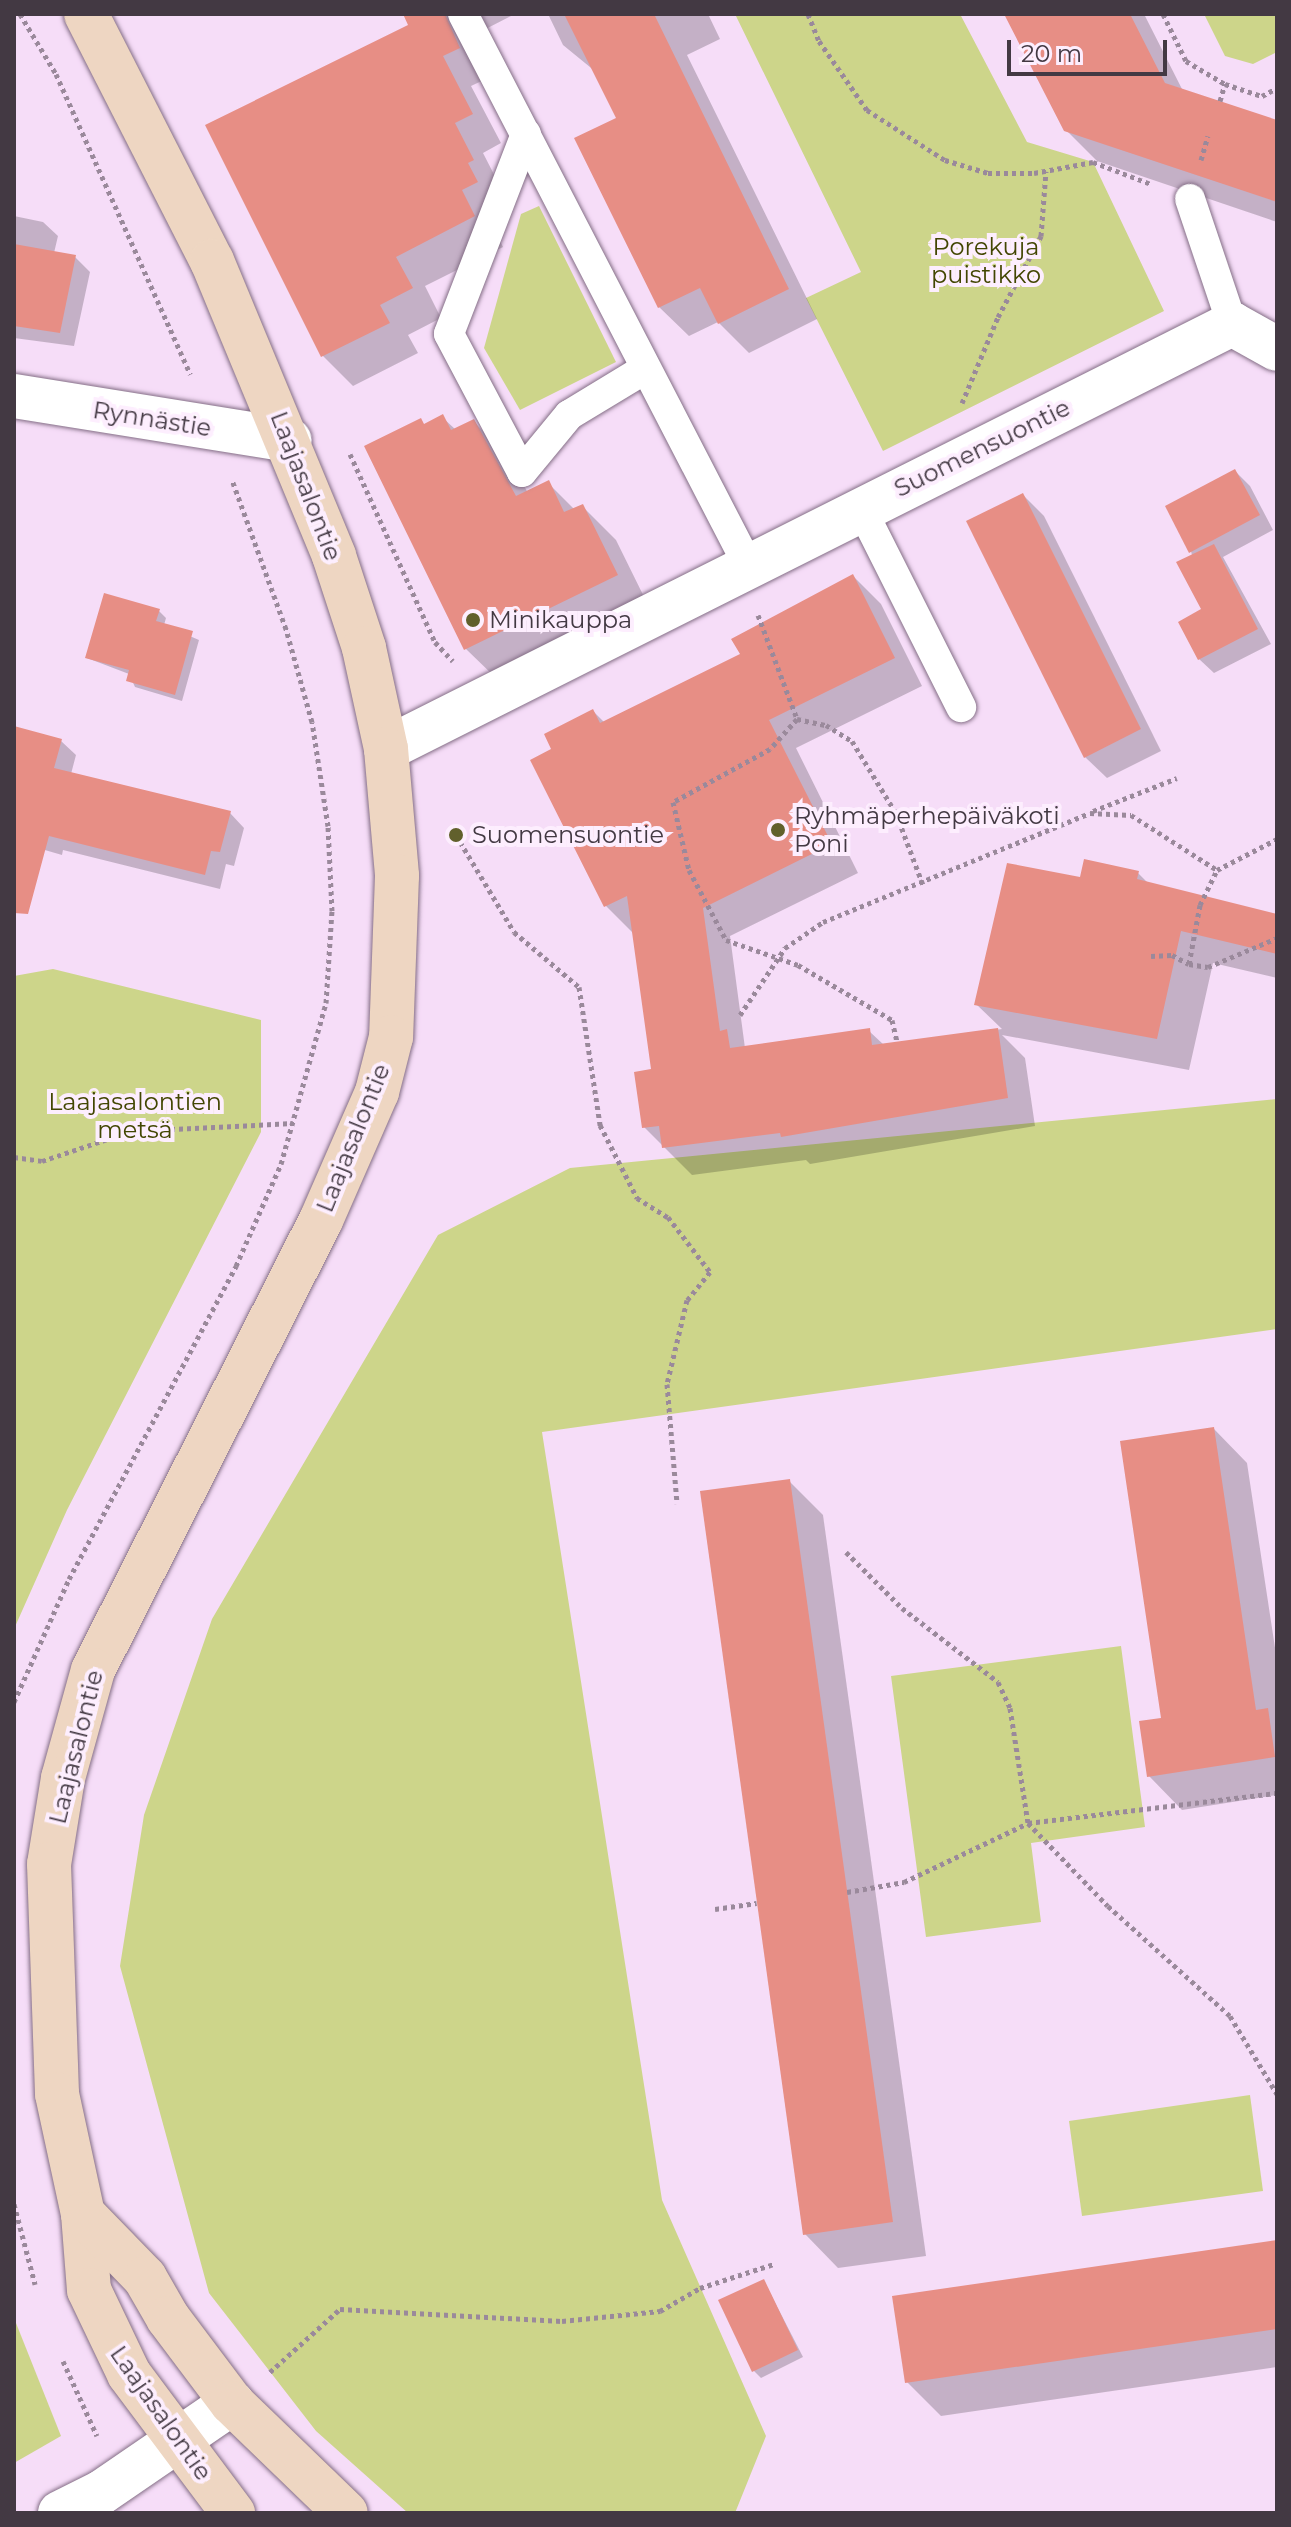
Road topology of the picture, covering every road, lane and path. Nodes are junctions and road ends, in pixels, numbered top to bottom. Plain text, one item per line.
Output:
1 (20, 14) edge
2 (86, 14) edge
3 (463, 14) edge
4 (808, 14) edge
5 (1163, 14) edge
6 (1225, 84) junction
7 (1277, 88) edge
8 (1220, 101) dead end
9 (526, 134) junction
10 (1046, 171) junction
11 (1190, 199) joint
12 (1232, 324) junction
13 (1277, 349) edge
14 (645, 369) junction
15 (191, 377) dead end
16 (14, 396) edge
17 (960, 410) dead end
18 (290, 440) junction
19 (231, 477) dead end
20 (861, 508) junction
21 (743, 568) junction
22 (961, 707) dead end
23 (797, 719) junction
24 (386, 749) junction
25 (1177, 778) dead end
26 (1090, 813) junction
27 (456, 835) dead end
28 (1277, 839) edge
29 (1217, 870) junction
30 (923, 885) junction
31 (1277, 938) edge
32 (1151, 956) dead end
33 (776, 959) junction
34 (1189, 964) junction
35 (740, 1015) dead end
36 (897, 1042) dead end
37 (293, 1123) junction
38 (14, 1157) edge
39 (677, 1504) dead end
40 (846, 1552) dead end
41 (14, 1702) edge
42 (1277, 1793) edge
43 (1028, 1823) junction
44 (847, 1892) dead end
45 (757, 1903) dead end
46 (715, 1909) dead end
47 (1277, 2094) edge
48 (83, 2214) junction
49 (774, 2264) dead end
50 (247, 2391) junction
51 (176, 2442) junction
52 (60, 2513) edge
53 (233, 2513) edge
54 (346, 2513) edge

1 - 15 path
2 - 18 main road, Laajasalontie
3 - 9 lane
4 - 10 path
5 - 6 path
6 - 7 path
6 - 8 path
9 - 14 lane
9 - 14 lane
10 - 11 path
10 - 17 path
11 - 12 lane
12 - 13 street
12 - 20 street, Suomensuontie
14 - 21 lane
16 - 18 street, Rynnästie
18 - 24 main road, Laajasalontie
19 - 37 path
20 - 21 street, Suomensuontie
20 - 22 lane
21 - 23 path
21 - 24 street, Suomensuontie
23 - 30 path
23 - 33 path
24 - 48 main road, Laajasalontie
25 - 26 path
26 - 29 path
26 - 30 path
27 - 39 path
28 - 29 path
29 - 34 path
30 - 33 path
31 - 34 path
32 - 34 path
33 - 35 path
33 - 36 path
37 - 38 path
37 - 41 path
40 - 43 path
42 - 43 path
43 - 44 path
43 - 47 path
45 - 46 path
48 - 50 main road
48 - 51 main road, Laajasalontie
49 - 50 path
50 - 51 street
50 - 54 main road
51 - 52 street
51 - 53 main road, Laajasalontie

